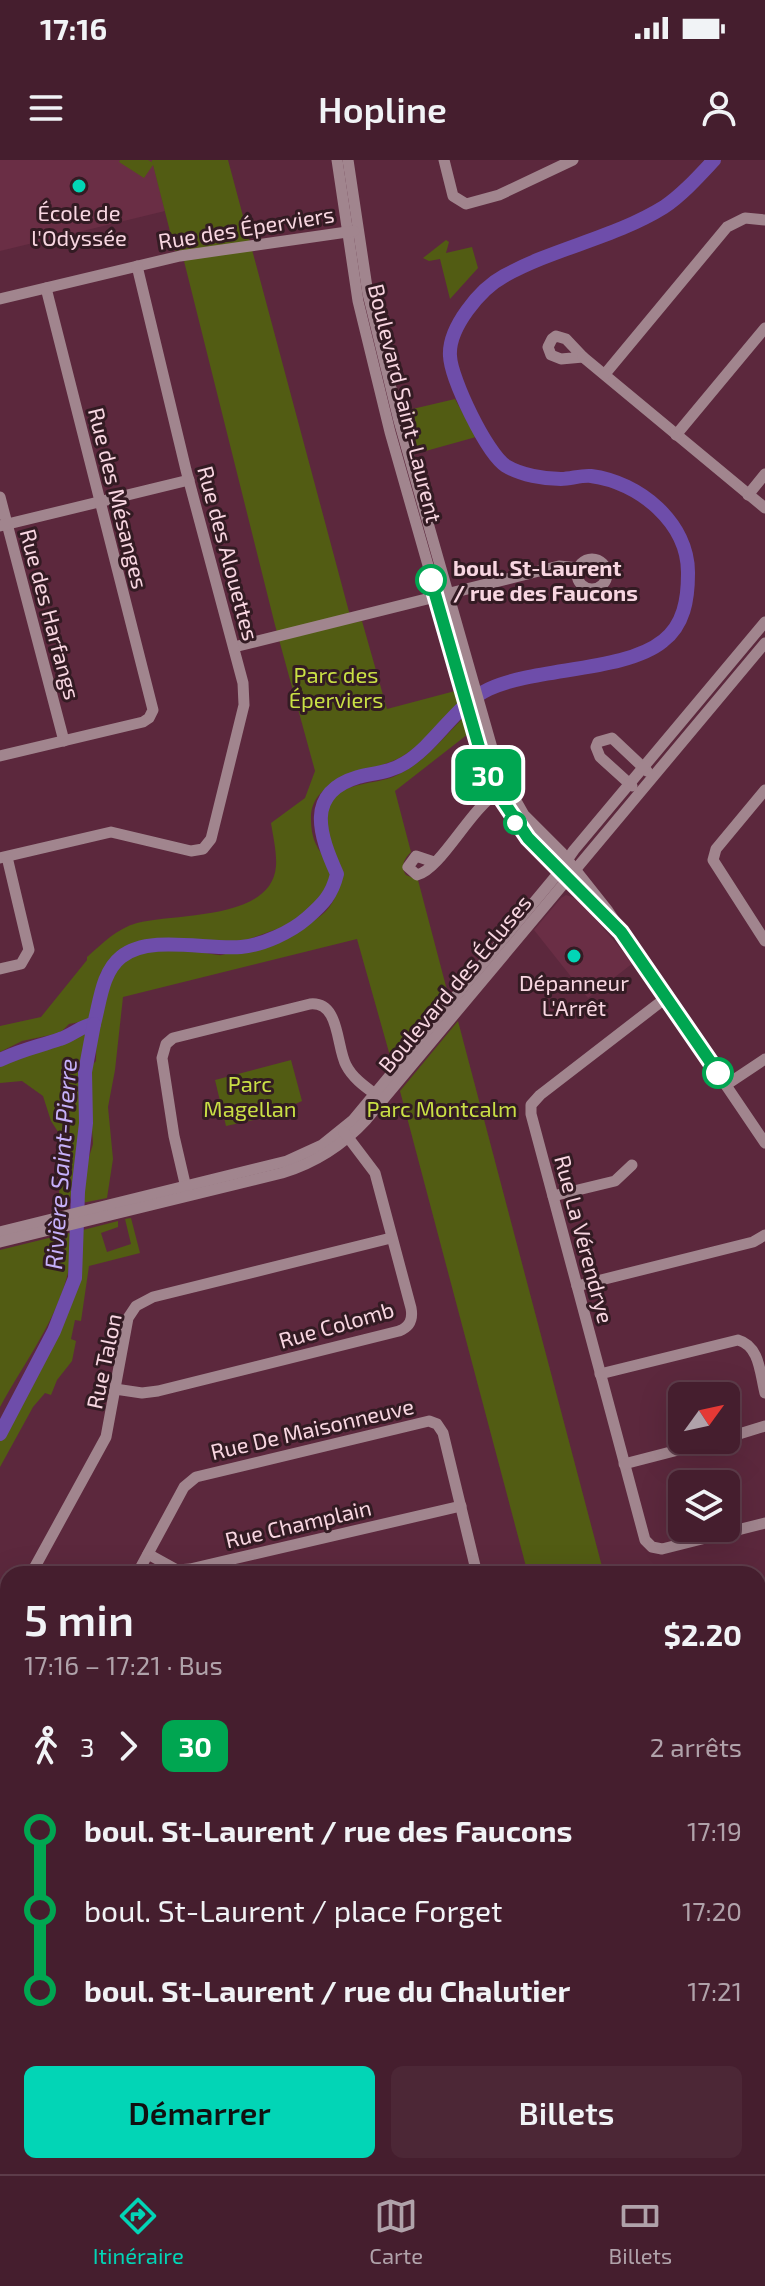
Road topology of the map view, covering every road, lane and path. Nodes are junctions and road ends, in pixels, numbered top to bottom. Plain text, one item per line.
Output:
1 (337, 160) edge
2 (348, 160) edge
3 (444, 160) edge
4 (573, 160) edge
5 (765, 220) edge
6 (353, 231) junction
7 (137, 266) junction
8 (46, 288) junction
9 (0, 299) edge
10 (765, 328) edge
11 (583, 357) dead end
12 (605, 374) junction
13 (676, 435) junction
14 (765, 474) edge
15 (189, 480) junction
16 (748, 495) junction
17 (0, 497) edge
18 (98, 502) junction
19 (765, 508) edge
20 (3, 525) edge
21 (579, 568) dead end
22 (442, 595) junction
23 (765, 622) edge
24 (750, 641) junction
25 (234, 647) junction
26 (763, 648) edge
27 (475, 714) junction
28 (64, 741) junction
29 (0, 756) edge
30 (649, 772) junction
31 (629, 784) junction
32 (765, 790) edge
33 (497, 793) junction
34 (640, 793) junction
35 (4, 858) edge
36 (434, 862) dead end
37 (568, 869) junction
38 (765, 941) edge
39 (0, 969) edge
40 (667, 997) junction
41 (765, 1059) edge
42 (726, 1085) junction
43 (378, 1097) junction
44 (346, 1134) junction
45 (765, 1143) edge
46 (632, 1165) dead end
47 (187, 1192) junction
48 (553, 1196) junction
49 (68, 1220) junction
50 (0, 1232) edge
51 (765, 1235) edge
52 (391, 1238) junction
53 (0, 1242) edge
54 (577, 1286) junction
55 (600, 1374) junction
56 (115, 1389) junction
57 (765, 1393) edge
58 (765, 1426) edge
59 (740, 1434) edge
60 (668, 1453) edge
61 (624, 1464) junction
62 (461, 1506) junction
63 (765, 1523) edge
64 (148, 1554) junction
65 (35, 1566) edge
66 (141, 1566) edge
67 (168, 1566) edge
68 (202, 1566) edge
69 (475, 1566) edge

1 - 6 street, Boulevard Saint-Laurent
2 - 6 street, Boulevard Saint-Laurent
3 - 4 street
5 - 12 street
6 - 7 street, Rue des Éperviers
6 - 22 street, Boulevard Saint-Laurent
7 - 8 street, Rue des Éperviers
7 - 15 street, Rue des Alouettes
8 - 9 street, Rue des Éperviers
8 - 18 street, Rue des Mésanges
10 - 13 street
11 - 12 street
12 - 13 street
13 - 16 street
14 - 16 street
15 - 18 street
15 - 25 street, Rue des Alouettes
16 - 19 street
17 - 20 street, Rue des Harfangs
18 - 20 street
18 - 28 street, Rue des Mésanges
20 - 28 street, Rue des Harfangs
21 - 22 street
22 - 25 street
22 - 27 street, Boulevard Saint-Laurent
23 - 24 street, Boulevard des Écluses
24 - 26 street
24 - 30 street, Boulevard des Écluses
25 - 35 street, Rue des Alouettes
26 - 30 street, Boulevard des Écluses
27 - 33 street, Boulevard Saint-Laurent
27 - 37 street, Boulevard Saint-Laurent
28 - 29 street
30 - 31 street, Boulevard des Écluses
30 - 31 street
30 - 34 street, Boulevard des Écluses
31 - 34 street
31 - 37 street, Boulevard des Écluses
32 - 38 street
33 - 36 street
33 - 37 street, Boulevard Saint-Laurent
34 - 37 street, Boulevard des Écluses
35 - 39 street
37 - 40 street, Boulevard Saint-Laurent
37 - 43 street, Boulevard des Écluses
40 - 42 street, Boulevard Saint-Laurent
40 - 48 street, Rue La Vérendrye
41 - 42 street
42 - 45 street, Boulevard Saint-Laurent
43 - 44 street, Boulevard des Écluses
43 - 47 street
44 - 47 street, Boulevard des Écluses
44 - 52 street, Rue Colomb
46 - 48 street
47 - 49 street, Boulevard des Écluses
48 - 54 street, Rue La Vérendrye
49 - 50 street, Boulevard des Écluses
49 - 53 street, Boulevard des Écluses
51 - 54 street
52 - 56 street, Rue Talon
52 - 56 street, Rue Colomb
54 - 55 street, Rue La Vérendrye
55 - 57 street
55 - 61 street, Rue La Vérendrye
56 - 65 street, Rue Talon
58 - 59 street
60 - 61 street
61 - 63 street, Rue La Vérendrye
62 - 64 street, Rue De Maisonneuve
62 - 68 street, Rue Champlain
62 - 69 street
64 - 66 street
64 - 67 street, Rue Champlain

